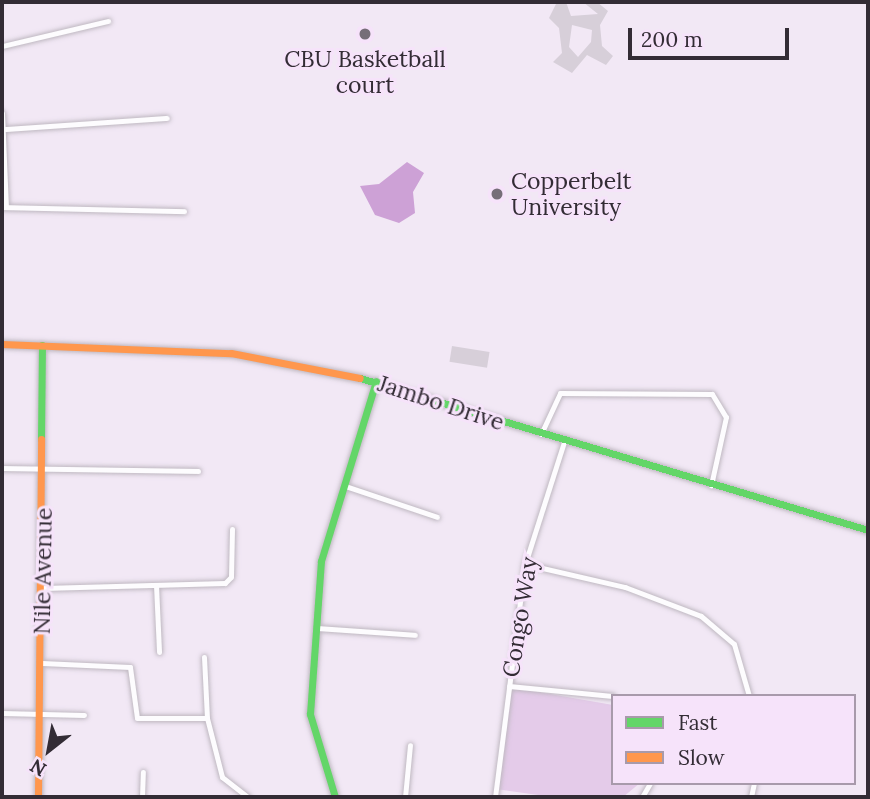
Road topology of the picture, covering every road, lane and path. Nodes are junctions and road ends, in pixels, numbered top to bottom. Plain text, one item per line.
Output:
1 (108, 22) dead end
2 (2, 46) edge
3 (2, 113) edge
4 (167, 118) dead end
5 (5, 129) junction
6 (4, 207) edge
7 (184, 211) dead end
8 (2, 344) edge
9 (42, 345) junction
10 (376, 381) junction
11 (541, 434) junction
12 (564, 442) junction
13 (2, 468) edge
14 (44, 471) junction
15 (198, 471) dead end
16 (711, 485) junction
17 (345, 486) junction
18 (437, 517) dead end
19 (232, 529) dead end
20 (868, 530) edge
21 (525, 564) junction
22 (156, 585) junction
23 (43, 588) junction
24 (316, 628) junction
25 (415, 635) dead end
26 (159, 652) dead end
27 (204, 657) dead end
28 (42, 663) junction
29 (509, 686) junction
30 (747, 694) edge
31 (611, 696) edge
32 (2, 713) edge
33 (40, 714) junction
34 (84, 715) dead end
35 (206, 718) junction
36 (410, 745) dead end
37 (143, 772) dead end
38 (38, 797) edge
39 (142, 797) edge
40 (248, 797) edge
41 (335, 797) edge
42 (405, 797) edge
43 (495, 797) edge

1 - 2 street
3 - 5 street
4 - 5 street
5 - 6 street
6 - 7 street
8 - 9 main road, Jambo Drive
9 - 10 main road, Jambo Drive
9 - 14 main road, Nile Avenue
10 - 11 main road, Jambo Drive
10 - 17 main road
11 - 12 main road, Jambo Drive
11 - 16 street
12 - 16 main road, Jambo Drive
12 - 21 street, Congo Way
13 - 14 street
14 - 15 street
14 - 23 main road, Nile Avenue
16 - 20 main road, Jambo Drive
17 - 18 street
17 - 24 main road
19 - 22 street
21 - 29 street, Congo Way
21 - 30 street
22 - 23 street
22 - 26 street
23 - 28 main road, Nile Avenue
24 - 25 street
24 - 41 main road
27 - 35 street
28 - 33 main road, Nile Avenue
28 - 35 street
29 - 31 street
29 - 43 street, Congo Way
32 - 33 street
33 - 34 street
33 - 38 main road, Nile Avenue
35 - 40 street
36 - 42 street
37 - 39 street

